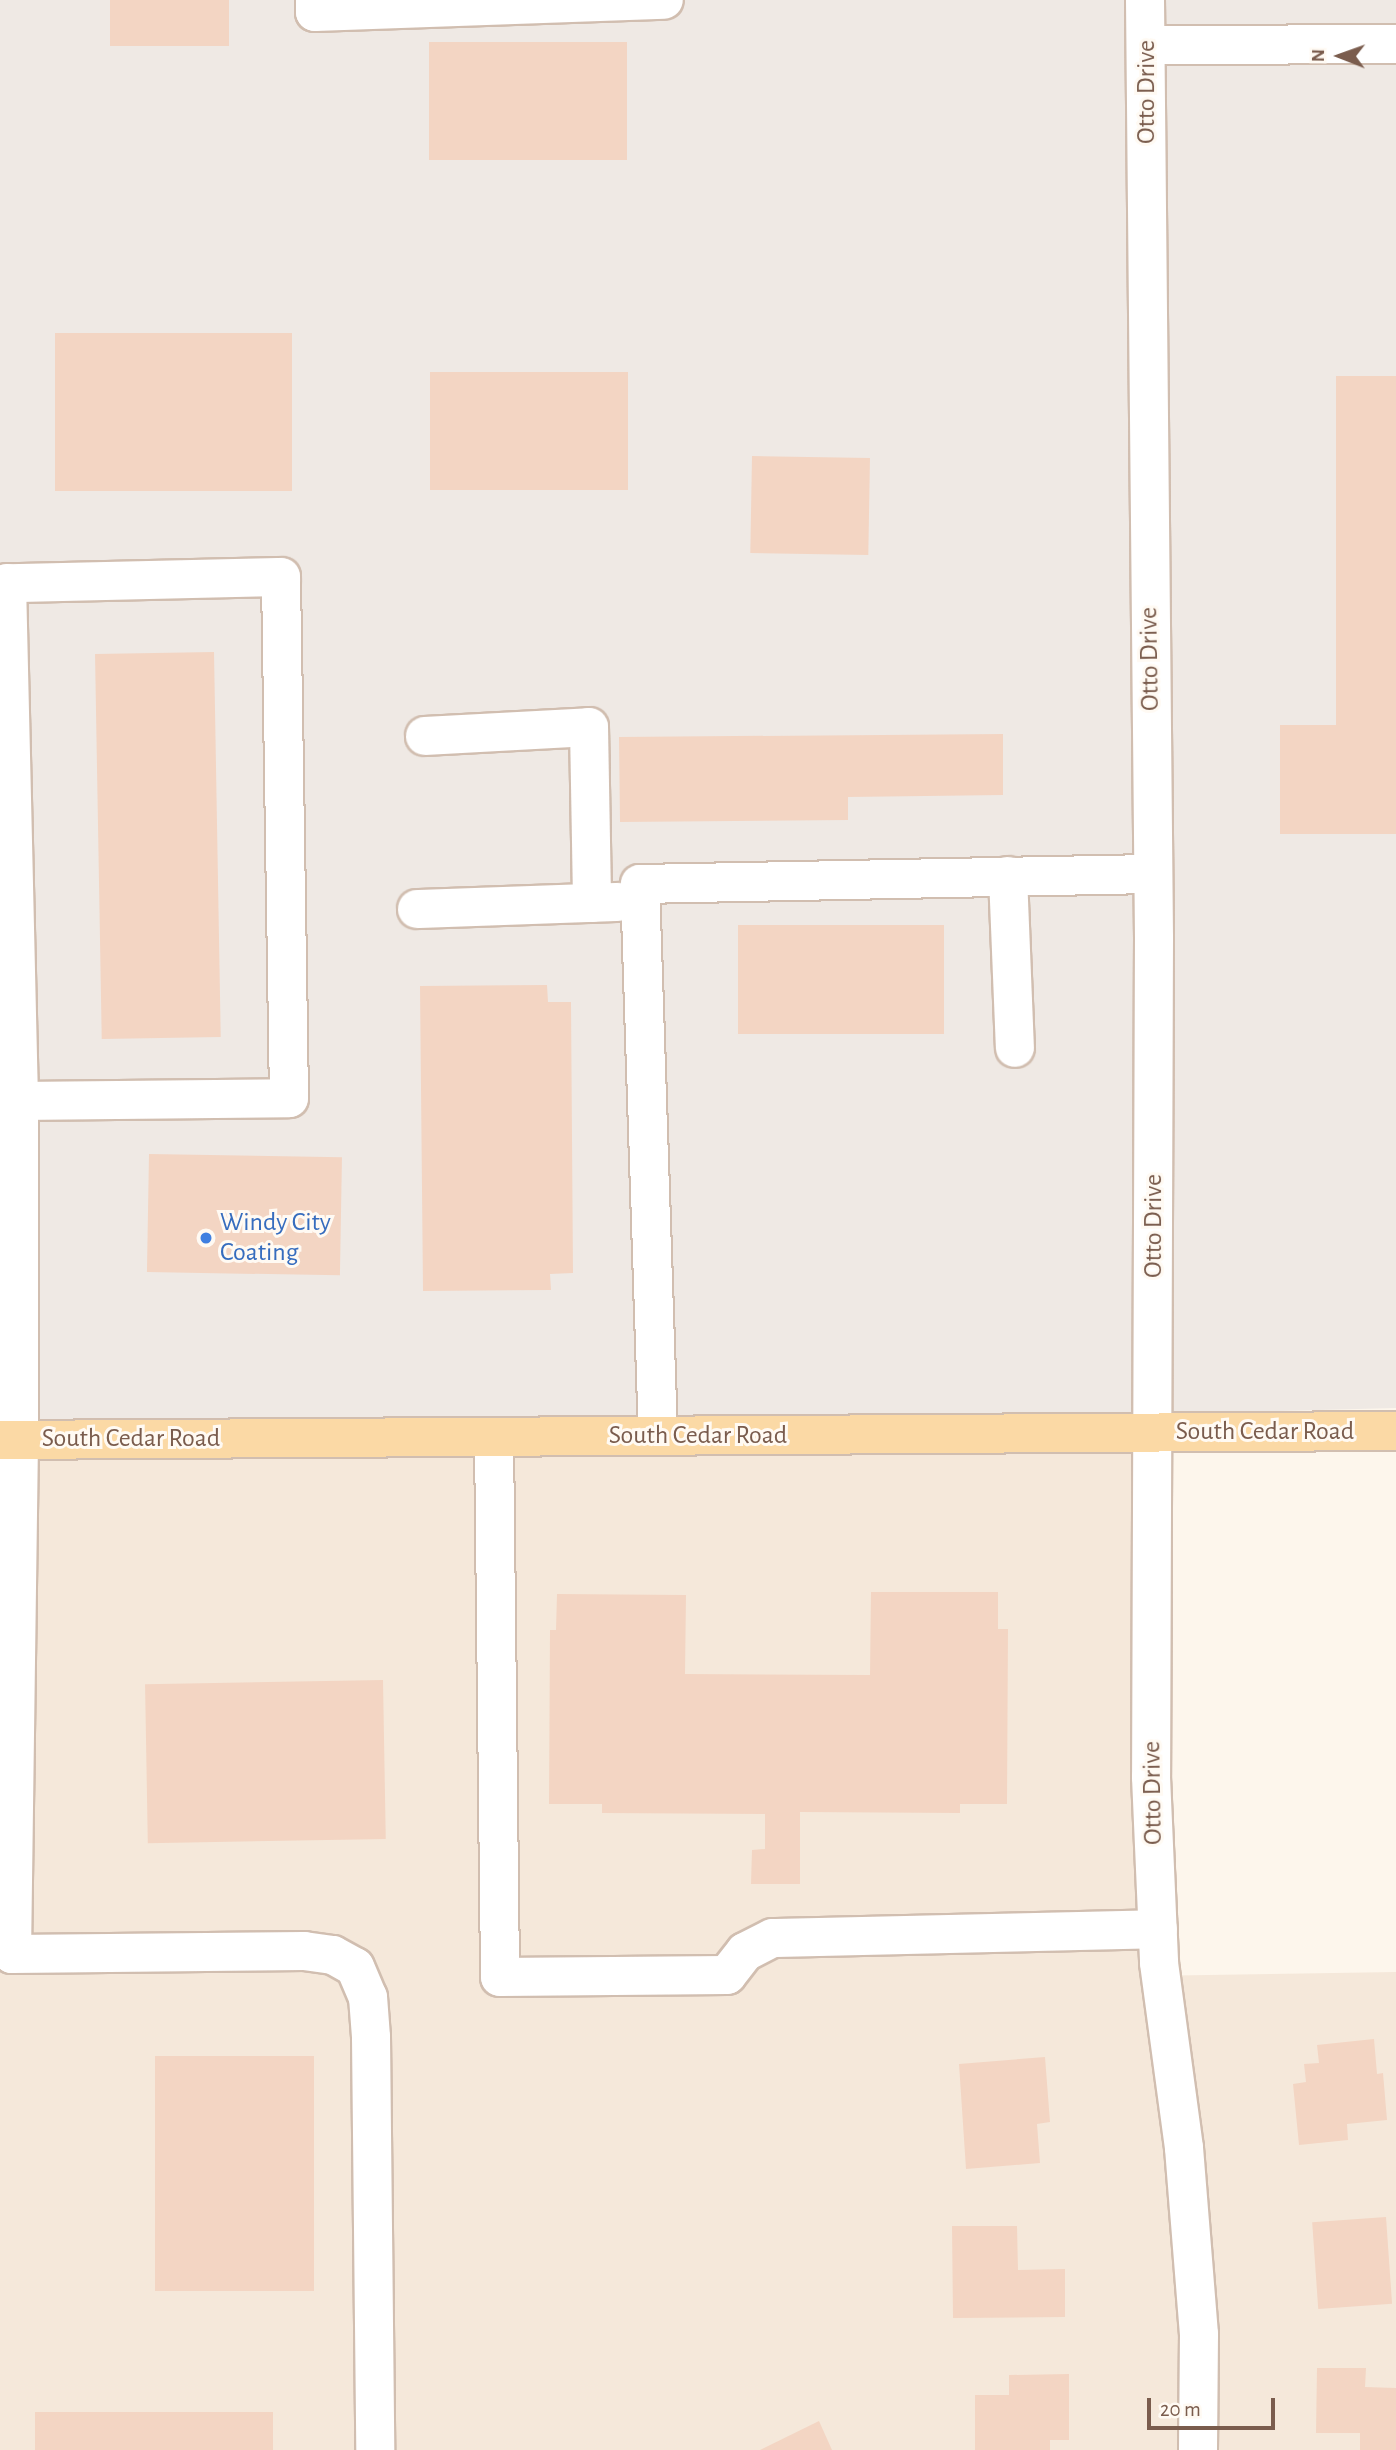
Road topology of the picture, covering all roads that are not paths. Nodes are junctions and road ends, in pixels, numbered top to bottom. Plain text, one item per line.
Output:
1 (315, 0) edge
2 (664, 0) edge
3 (1145, 0) edge
4 (1396, 44) edge
5 (1147, 45) junction
6 (4, 584) edge
7 (425, 736) dead end
8 (1153, 874) junction
9 (1008, 876) junction
10 (641, 901) junction
11 (592, 903) junction
12 (417, 909) dead end
13 (1015, 1048) dead end
14 (10, 1101) edge
15 (10, 1338) edge
16 (1396, 1431) edge
17 (1154, 1432) junction
18 (658, 1436) junction
19 (494, 1437) junction
20 (10, 1440) edge
21 (1158, 1929) junction
22 (6, 1954) edge
23 (375, 2450) edge
24 (1198, 2450) edge

1 - 2 street
3 - 5 street, Otto Drive
4 - 5 street
5 - 8 street, Otto Drive
6 - 14 street
6 - 14 street
7 - 11 street
8 - 9 street
8 - 17 street, Otto Drive
9 - 10 street
9 - 13 street
10 - 11 street
10 - 18 street
11 - 12 street
14 - 15 street
15 - 20 street
16 - 17 main road, South Cedar Road
17 - 18 main road, South Cedar Road
17 - 21 street, Otto Drive
18 - 19 main road, South Cedar Road
19 - 20 main road, South Cedar Road
19 - 21 street
20 - 22 street
21 - 24 street, Otto Drive
22 - 23 street

